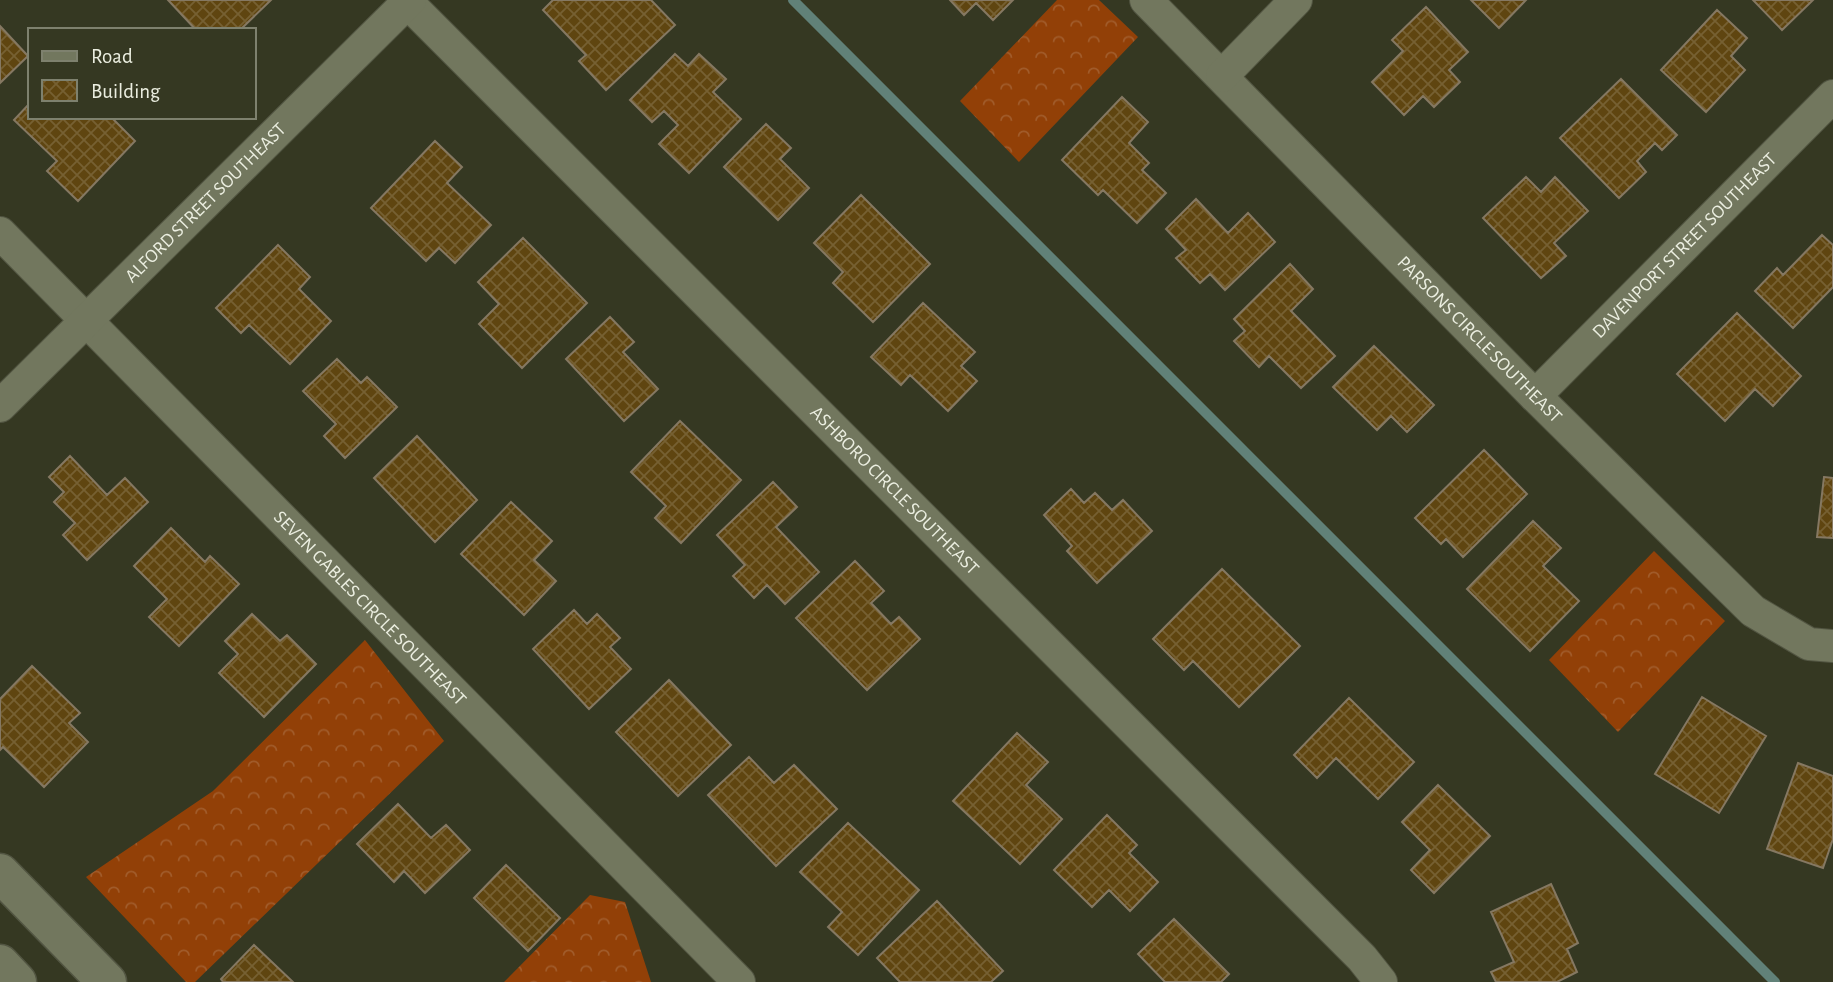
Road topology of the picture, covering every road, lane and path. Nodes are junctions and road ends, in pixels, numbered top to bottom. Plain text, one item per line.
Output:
1 (1146, 0) edge
2 (1296, 0) edge
3 (408, 1) edge
4 (1222, 76) junction
5 (1833, 96) edge
6 (0, 233) edge
7 (86, 320) junction
8 (1535, 396) junction
9 (0, 406) edge
10 (1833, 646) edge
11 (0, 873) edge
12 (0, 964) edge
13 (17, 982) edge
14 (107, 982) edge
15 (739, 982) edge
16 (1381, 982) edge

1 - 4 street, PARSONS CIRCLE SOUTHEAST
2 - 4 street
3 - 7 street, ALFORD STREET SOUTHEAST
3 - 16 street, ASHBORO CIRCLE SOUTHEAST
4 - 8 street, PARSONS CIRCLE SOUTHEAST
5 - 8 street, DAVENPORT STREET SOUTHEAST
6 - 7 street, SEVEN GABLES CIRCLE SOUTHEAST
7 - 9 street, ALFORD STREET SOUTHEAST
7 - 15 street, SEVEN GABLES CIRCLE SOUTHEAST
8 - 10 street, PARSONS CIRCLE SOUTHEAST
11 - 14 street
12 - 13 street

